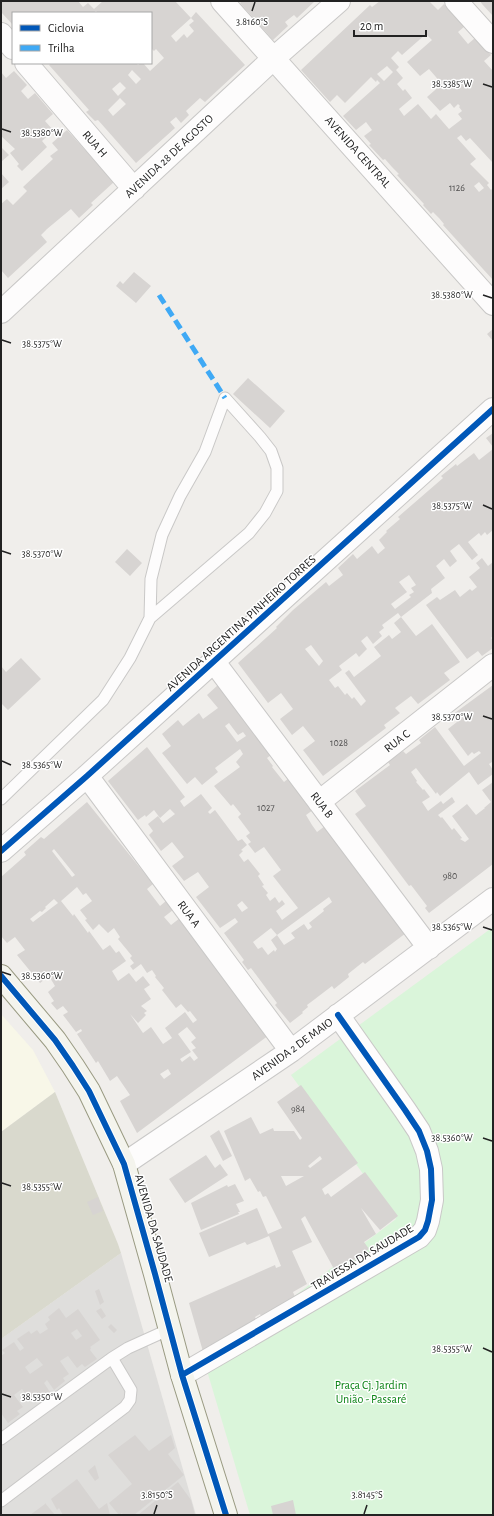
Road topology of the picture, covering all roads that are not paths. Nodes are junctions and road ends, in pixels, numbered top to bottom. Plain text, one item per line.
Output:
1 (222, 1) edge
2 (339, 1) edge
3 (456, 1) edge
4 (1, 34) edge
5 (493, 42) edge
6 (12, 47) edge
7 (274, 58) junction
8 (27, 64) edge
9 (134, 189) junction
10 (4, 304) edge
11 (493, 304) edge
12 (493, 409) edge
13 (150, 618) junction
14 (214, 662) junction
15 (493, 665) edge
16 (87, 776) junction
17 (1, 799) edge
18 (319, 802) junction
19 (1, 851) edge
20 (493, 899) edge
21 (429, 948) junction
22 (1, 976) edge
23 (338, 1015) junction
24 (291, 1051) junction
25 (124, 1164) junction
26 (170, 1329) junction
27 (112, 1358) junction
28 (182, 1376) junction
29 (1, 1439) edge
30 (1, 1501) edge
31 (226, 1515) edge

1 - 7 street, AVENIDA CENTRAL
2 - 7 street, AVENIDA 28 DE AGOSTO
3 - 5 street
4 - 6 street
7 - 9 street, AVENIDA 28 DE AGOSTO
7 - 11 street, AVENIDA CENTRAL
8 - 9 street, RUA H
9 - 10 street, AVENIDA 28 DE AGOSTO
12 - 14 street, AVENIDA ARGENTINA PINHEIRO TORRES
13 - 13 lane
13 - 17 lane
14 - 16 street, AVENIDA ARGENTINA PINHEIRO TORRES
14 - 18 street, RUA B
15 - 18 street, RUA C
16 - 19 street, AVENIDA ARGENTINA PINHEIRO TORRES
16 - 24 street, RUA A
18 - 21 street, RUA B
20 - 21 street, AVENIDA 2 DE MAIO
21 - 23 street, AVENIDA 2 DE MAIO
22 - 25 street, AVENIDA DA SAUDADE
23 - 24 street, AVENIDA 2 DE MAIO
23 - 28 street, TRAVESSA DA SAUDADE
24 - 25 street, AVENIDA 2 DE MAIO
25 - 26 street, AVENIDA DA SAUDADE
26 - 27 lane
26 - 28 street, AVENIDA DA SAUDADE
27 - 29 lane
27 - 30 lane
28 - 31 street, AVENIDA DA SAUDADE

